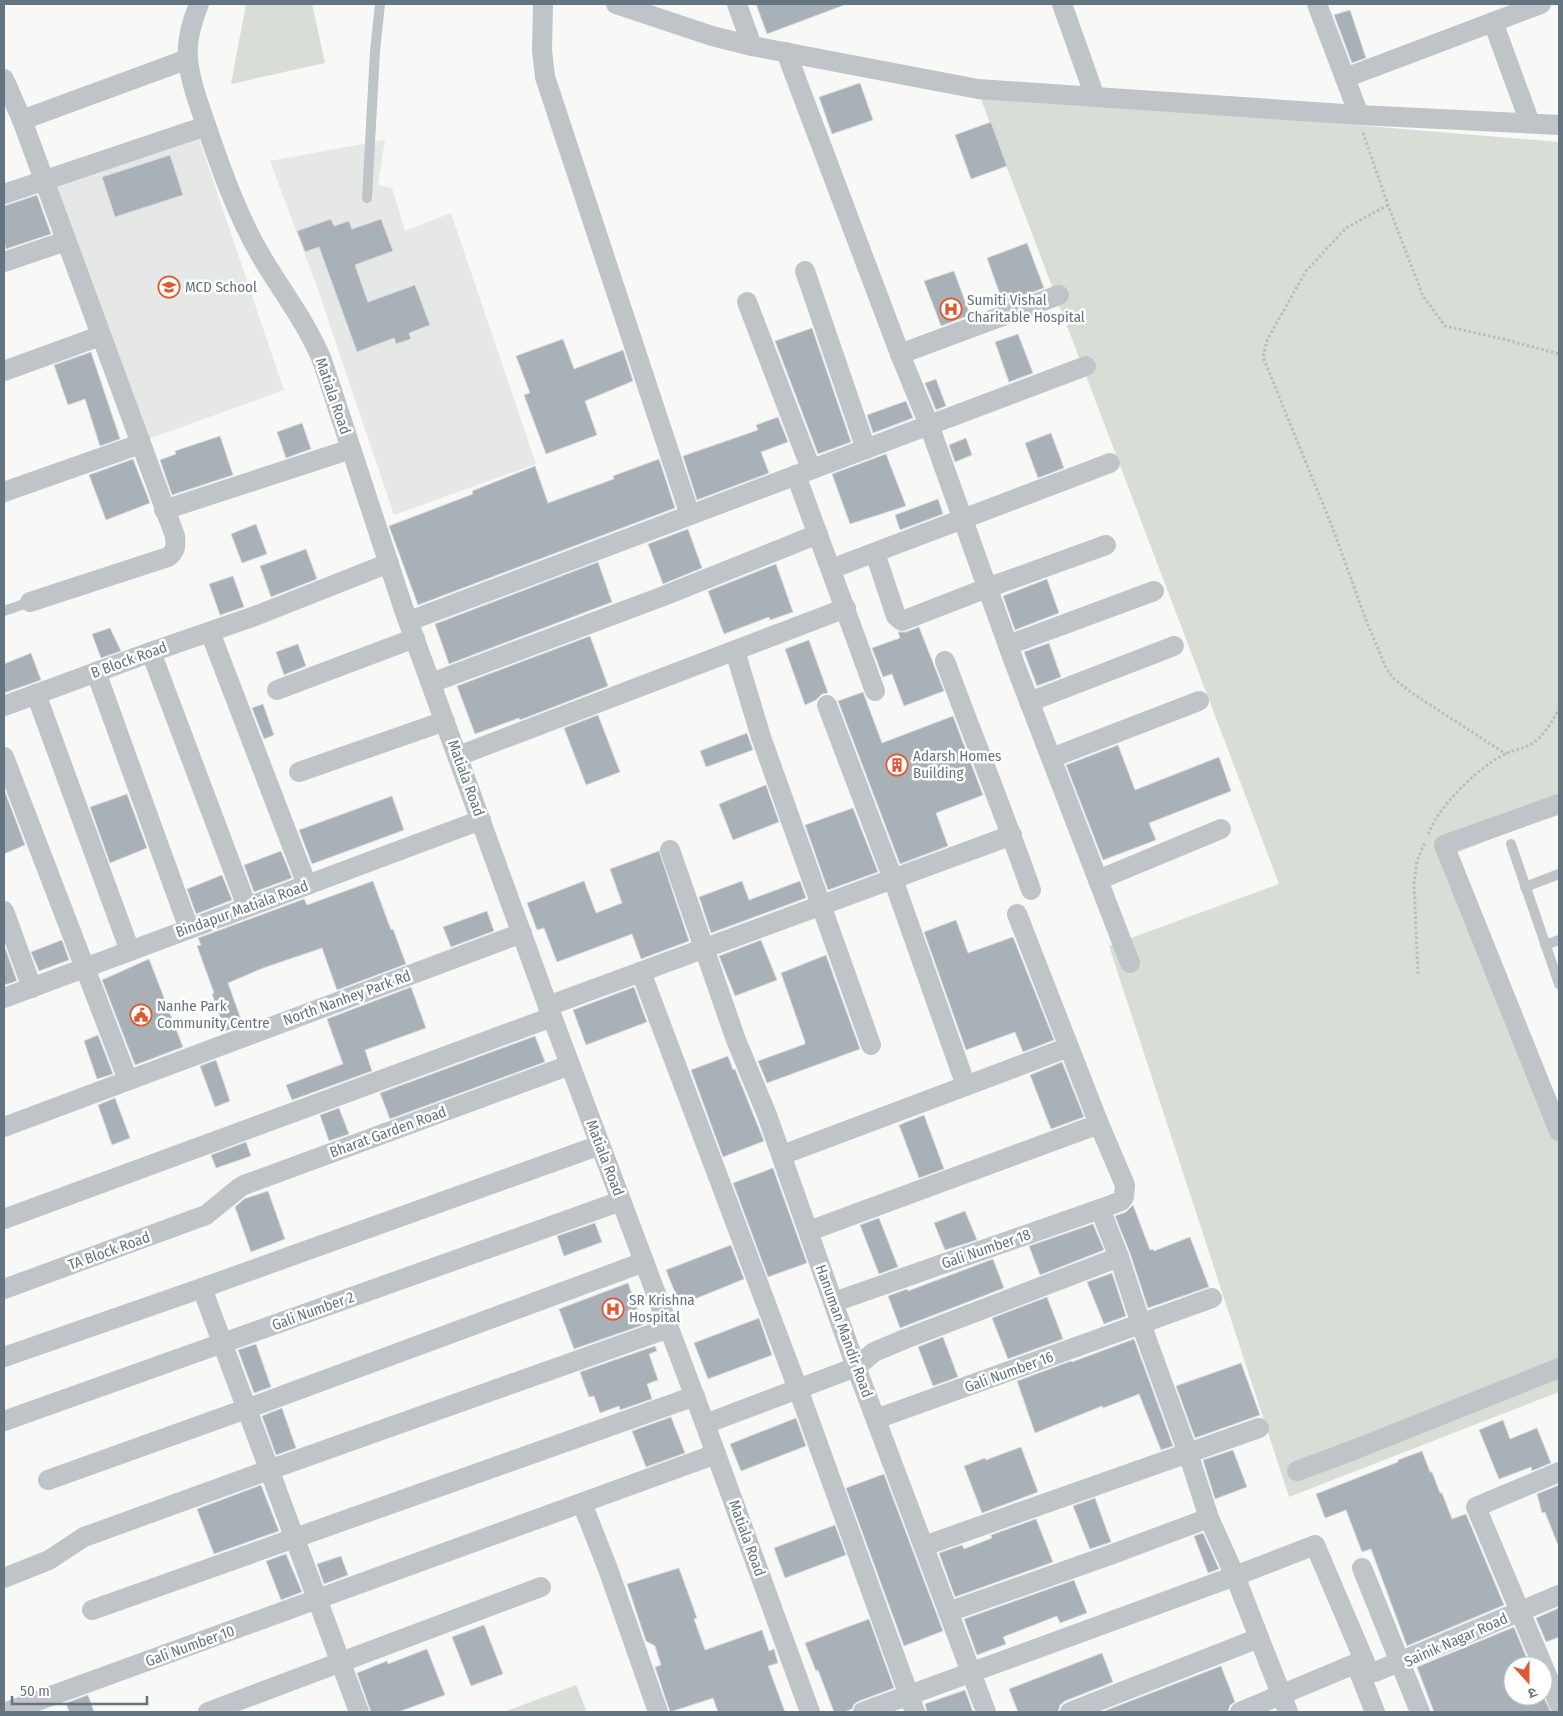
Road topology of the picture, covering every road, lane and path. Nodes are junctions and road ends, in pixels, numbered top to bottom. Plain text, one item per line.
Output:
1 (199, 4) edge
2 (380, 4) edge
3 (543, 4) edge
4 (616, 4) edge
5 (737, 4) edge
6 (1064, 4) edge
7 (1317, 4) edge
8 (1541, 4) edge
9 (1493, 22) junction
10 (752, 46) junction
11 (786, 52) junction
12 (188, 59) junction
13 (1345, 78) junction
14 (4, 79) edge
15 (1095, 97) junction
16 (1358, 115) junction
17 (22, 120) junction
18 (1530, 124) junction
19 (1559, 125) edge
20 (206, 126) junction
21 (43, 180) junction
22 (4, 194) edge
23 (367, 198) dead end
24 (1388, 205) junction
25 (66, 241) junction
26 (4, 262) edge
27 (805, 272) dead end
28 (1060, 296) dead end
29 (747, 302) dead end
30 (100, 336) junction
31 (900, 354) junction
32 (1559, 354) edge
33 (1086, 366) dead end
34 (4, 371) edge
35 (929, 425) junction
36 (140, 444) junction
37 (351, 449) junction
38 (866, 449) junction
39 (1110, 463) dead end
40 (803, 472) junction
41 (4, 492) edge
42 (164, 510) junction
43 (690, 515) junction
44 (963, 519) junction
45 (818, 534) junction
46 (1106, 545) dead end
47 (875, 553) junction
48 (389, 563) junction
49 (831, 569) junction
50 (987, 588) junction
51 (1154, 591) dead end
52 (30, 602) joint
53 (846, 608) junction
54 (4, 611) edge
55 (412, 630) junction
56 (210, 632) junction
57 (1008, 645) junction
58 (1174, 646) dead end
59 (735, 651) junction
60 (151, 652) junction
61 (944, 661) dead end
62 (96, 672) junction
63 (431, 683) junction
64 (278, 690) dead end
65 (875, 691) dead end
66 (36, 694) junction
67 (1199, 700) dead end
68 (1029, 702) junction
69 (827, 705) dead end
70 (4, 706) edge
71 (445, 721) junction
72 (1506, 754) dead end
73 (458, 756) junction
74 (4, 757) edge
75 (1051, 758) junction
76 (299, 772) dead end
77 (1559, 804) edge
78 (481, 820) junction
79 (1221, 829) dead end
80 (1012, 835) junction
81 (1511, 844) dead end
82 (670, 850) dead end
83 (1559, 874) edge
84 (893, 879) junction
85 (1098, 880) junction
86 (306, 885) junction
87 (1525, 888) junction
88 (1031, 890) dead end
89 (821, 905) junction
90 (247, 907) junction
91 (4, 911) edge
92 (1017, 914) dead end
93 (189, 929) junction
94 (522, 933) junction
95 (1559, 940) edge
96 (1545, 946) junction
97 (703, 949) junction
98 (130, 951) junction
99 (1130, 963) dead end
100 (84, 968) junction
101 (642, 972) junction
102 (1559, 984) edge
103 (32, 988) junction
104 (4, 998) edge
105 (550, 1012) junction
106 (871, 1045) dead end
107 (1069, 1047) junction
108 (570, 1065) junction
109 (128, 1080) junction
110 (966, 1086) junction
111 (1099, 1124) junction
112 (4, 1127) edge
113 (1559, 1131) edge
114 (600, 1145) junction
115 (782, 1155) junction
116 (621, 1201) junction
117 (1100, 1209) junction
118 (213, 1210) joint
119 (4, 1219) edge
120 (809, 1231) junction
121 (1119, 1257) junction
122 (644, 1262) junction
123 (202, 1288) junction
124 (4, 1289) edge
125 (1212, 1298) dead end
126 (834, 1302) junction
127 (1141, 1324) junction
128 (669, 1328) junction
129 (222, 1344) junction
130 (4, 1357) edge
131 (856, 1367) junction
132 (1559, 1368) edge
133 (798, 1389) junction
134 (695, 1396) junction
135 (246, 1409) junction
136 (876, 1419) junction
137 (4, 1421) edge
138 (705, 1424) junction
139 (1259, 1428) dead end
140 (716, 1454) junction
141 (1188, 1454) junction
142 (269, 1470) junction
143 (1297, 1471) dead end
144 (1559, 1472) edge
145 (48, 1480) dead end
146 (582, 1503) junction
147 (1210, 1518) junction
148 (294, 1538) junction
149 (924, 1546) junction
150 (1362, 1568) dead end
151 (1235, 1576) junction
152 (4, 1578) edge
153 (541, 1587) dead end
154 (1559, 1595) edge
155 (317, 1601) junction
156 (92, 1610) dead end
157 (1521, 1611) junction
158 (948, 1612) junction
159 (1259, 1638) junction
160 (1360, 1662) junction
161 (1399, 1662) junction
162 (340, 1664) junction
163 (971, 1672) junction
164 (912, 1704) edge
165 (1285, 1704) edge
166 (1559, 1704) edge
167 (7, 1712) edge
168 (208, 1712) edge
169 (359, 1712) edge
170 (658, 1712) edge
171 (810, 1712) edge
172 (863, 1712) edge
173 (986, 1712) edge
174 (1070, 1712) edge
175 (1240, 1712) edge
176 (1375, 1712) edge
177 (1420, 1712) edge

1 - 12 street, Matiala Road
2 - 23 lane
3 - 43 street
4 - 10 street
5 - 10 street
6 - 15 street
7 - 13 street
8 - 9 street
9 - 13 street
9 - 18 street
10 - 11 street
11 - 15 street
11 - 31 street
12 - 17 street
12 - 20 street, Matiala Road
13 - 16 street
14 - 17 street
15 - 16 street
16 - 18 street
16 - 24 path
17 - 21 street
18 - 19 street
20 - 21 street
20 - 37 street, Matiala Road
21 - 22 street
21 - 25 street
24 - 32 path
24 - 72 path
25 - 26 street
25 - 30 street
27 - 38 street
28 - 31 street
29 - 40 street
30 - 34 street
30 - 36 street
31 - 35 street
33 - 35 street
35 - 38 street
35 - 44 street
36 - 41 street
36 - 42 street
37 - 42 street
37 - 48 street, Matiala Road
38 - 40 street
39 - 44 street
40 - 43 street
40 - 45 street
42 - 52 street
43 - 55 street
44 - 47 street
44 - 50 street
45 - 49 street
45 - 63 street
46 - 50 street
47 - 49 street
47 - 50 street
48 - 55 street, Matiala Road
48 - 56 street, B Block Road
49 - 53 street
50 - 57 street
51 - 57 street
52 - 54 lane
53 - 59 street
53 - 65 street
55 - 63 street, Matiala Road
55 - 64 street
56 - 60 street, B Block Road
56 - 86 street
57 - 68 street
58 - 68 street
59 - 73 street
59 - 89 street
60 - 62 street, B Block Road
60 - 90 street
61 - 80 street
62 - 66 street, B Block Road
62 - 93 street
63 - 71 street, Matiala Road
66 - 70 street, B Block Road
66 - 98 street
67 - 75 street
68 - 75 street
69 - 84 street
71 - 73 street, Matiala Road
71 - 76 street
73 - 78 street, Matiala Road
74 - 100 street
75 - 85 street
77 - 113 street
78 - 86 street, Bindapur Matiala Road
78 - 94 street, Matiala Road
79 - 85 street
80 - 84 street
80 - 88 street
81 - 87 lane
82 - 97 street, Hanuman Mandir Road
83 - 87 lane
84 - 89 street
84 - 110 street
85 - 99 street
86 - 90 street, Bindapur Matiala Road
87 - 96 lane
89 - 97 street
89 - 106 street
90 - 93 street, Bindapur Matiala Road
91 - 103 street
92 - 107 street
93 - 98 street, Bindapur Matiala Road
94 - 105 street, Matiala Road
94 - 109 street, North Nanhey Park Rd
95 - 96 lane
96 - 102 lane
97 - 101 street
97 - 115 street, Hanuman Mandir Road
98 - 100 street, Bindapur Matiala Road
100 - 103 street, Bindapur Matiala Road
100 - 109 street
101 - 105 street
101 - 133 street
103 - 104 street, Bindapur Matiala Road
105 - 108 street, Matiala Road
105 - 119 street
107 - 110 street
107 - 111 street
108 - 114 street, Matiala Road
108 - 118 street, Bharat Garden Road
109 - 112 street, North Nanhey Park Rd
110 - 115 street
111 - 117 street, Gali Number 18
111 - 120 street
114 - 116 street, Matiala Road
114 - 123 street
115 - 120 street, Hanuman Mandir Road
116 - 122 street, Matiala Road
116 - 129 street, Gali Number 2
117 - 121 street
117 - 126 street, Gali Number 18
118 - 124 street, TA Block Road
120 - 126 street, Hanuman Mandir Road
121 - 127 street
121 - 131 street
122 - 128 street, Matiala Road
122 - 135 street
123 - 129 street
123 - 130 street
125 - 127 street, Gali Number 16
126 - 131 street, Hanuman Mandir Road
127 - 136 street, Gali Number 16
127 - 141 street
128 - 134 street, Matiala Road
128 - 142 street
129 - 135 street
129 - 137 street, Gali Number 2
131 - 133 street
131 - 136 street, Hanuman Mandir Road
132 - 143 street
133 - 138 street
133 - 164 street
134 - 138 street, Matiala Road
134 - 148 street
135 - 142 street
135 - 145 street
136 - 149 street, Hanuman Mandir Road
138 - 140 street, Matiala Road
139 - 141 street
140 - 146 street, Gali Number 10
140 - 171 street, Matiala Road
141 - 147 street
141 - 149 street
142 - 148 street
142 - 152 street
144 - 157 street
146 - 155 street, Gali Number 10
146 - 170 street
147 - 151 street
147 - 158 street
148 - 155 street
148 - 156 street
149 - 158 street, Hanuman Mandir Road
150 - 161 street
151 - 159 street
151 - 160 street
151 - 163 street
153 - 162 street
154 - 157 street, Sainik Nagar Road
155 - 162 street
155 - 167 street, Gali Number 10
157 - 161 street, Sainik Nagar Road
157 - 166 street
158 - 163 street, Hanuman Mandir Road
159 - 165 street
159 - 174 street
160 - 161 street
160 - 165 street
160 - 176 street
161 - 177 street, Sainik Nagar Road
162 - 168 street
162 - 169 street
163 - 164 street
163 - 173 street, Hanuman Mandir Road
164 - 172 street
165 - 175 street

